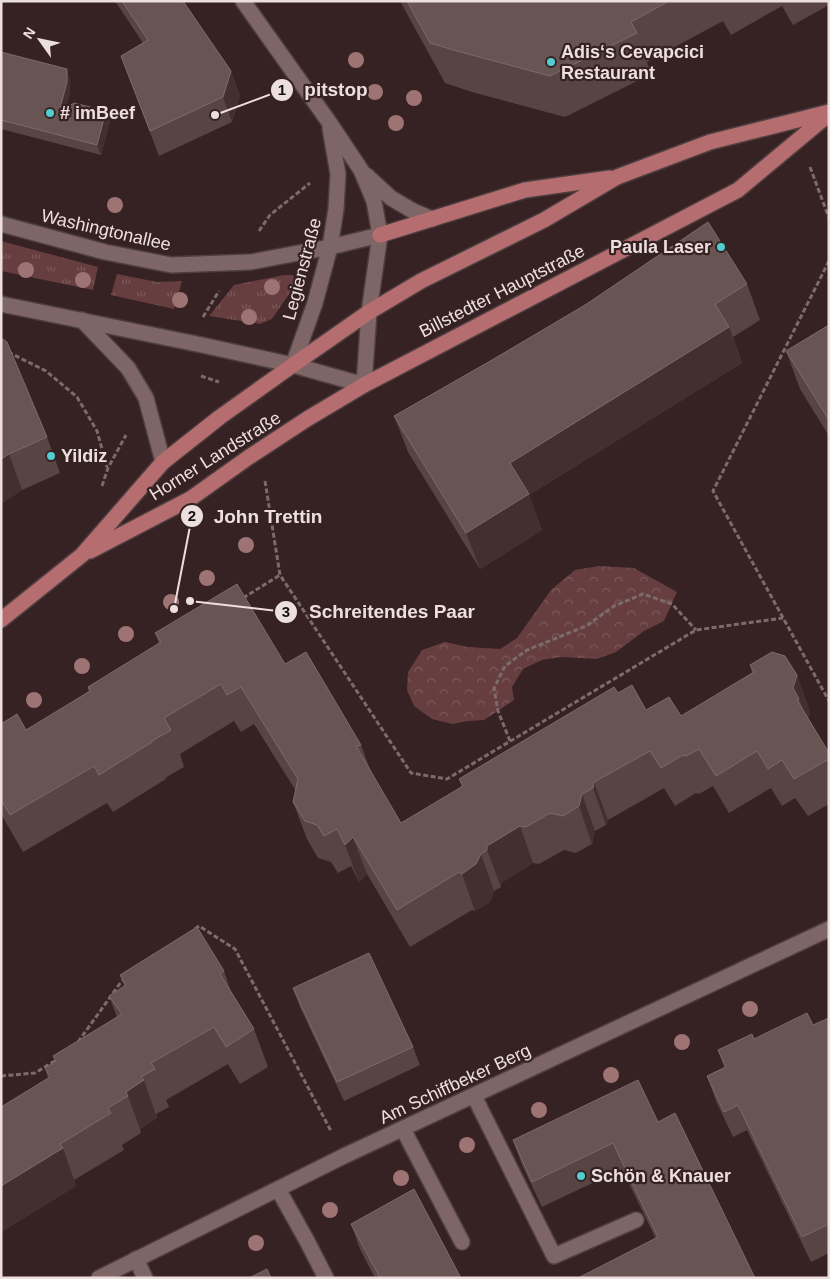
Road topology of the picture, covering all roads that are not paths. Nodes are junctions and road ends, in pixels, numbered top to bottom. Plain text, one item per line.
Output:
1 (243, 1) edge
2 (829, 113) edge
3 (329, 122) junction
4 (361, 170) junction
5 (617, 177) junction
6 (432, 219) junction
7 (1, 224) edge
8 (380, 235) junction
9 (330, 247) junction
10 (1, 304) edge
11 (369, 312) junction
12 (82, 320) junction
13 (293, 365) junction
14 (364, 385) junction
15 (163, 462) junction
16 (82, 555) junction
17 (1, 620) edge
18 (829, 929) edge
19 (474, 1096) junction
20 (403, 1129) junction
21 (278, 1189) junction
22 (636, 1220) edge
23 (462, 1242) dead end
24 (136, 1259) junction
25 (100, 1278) edge
26 (145, 1278) edge
27 (326, 1278) edge

1 - 3 street, Legienstraße
2 - 5 main road, Billstedter Hauptstraße
2 - 14 main road, Billstedter Hauptstraße
3 - 4 street, Legienstraße
3 - 9 street, Legienstraße
4 - 6 street, Legienstraße
4 - 8 street, Legienstraße
5 - 6 main road, Billstedter Hauptstraße
5 - 11 main road, Billstedter Hauptstraße
6 - 8 main road, Billstedter Hauptstraße
7 - 9 street, Washingtonallee
8 - 9 street, Washingtonallee
8 - 11 street, Legienstraße
9 - 13 street, Legienstraße
10 - 12 street
11 - 13 main road, Billstedter Hauptstraße
11 - 14 street, Legienstraße
12 - 13 street
12 - 15 street
13 - 14 street
13 - 15 main road, Horner Landstraße
14 - 16 main road, Horner Landstraße
15 - 16 main road, Horner Landstraße
16 - 17 main road, Horner Landstraße
18 - 19 street, Am Schiffbeker Berg
19 - 20 street, Am Schiffbeker Berg
19 - 22 street
20 - 21 street, Am Schiffbeker Berg
20 - 23 street
21 - 24 street, Am Schiffbeker Berg
21 - 27 street
24 - 25 street, Am Schiffbeker Berg
24 - 26 street

